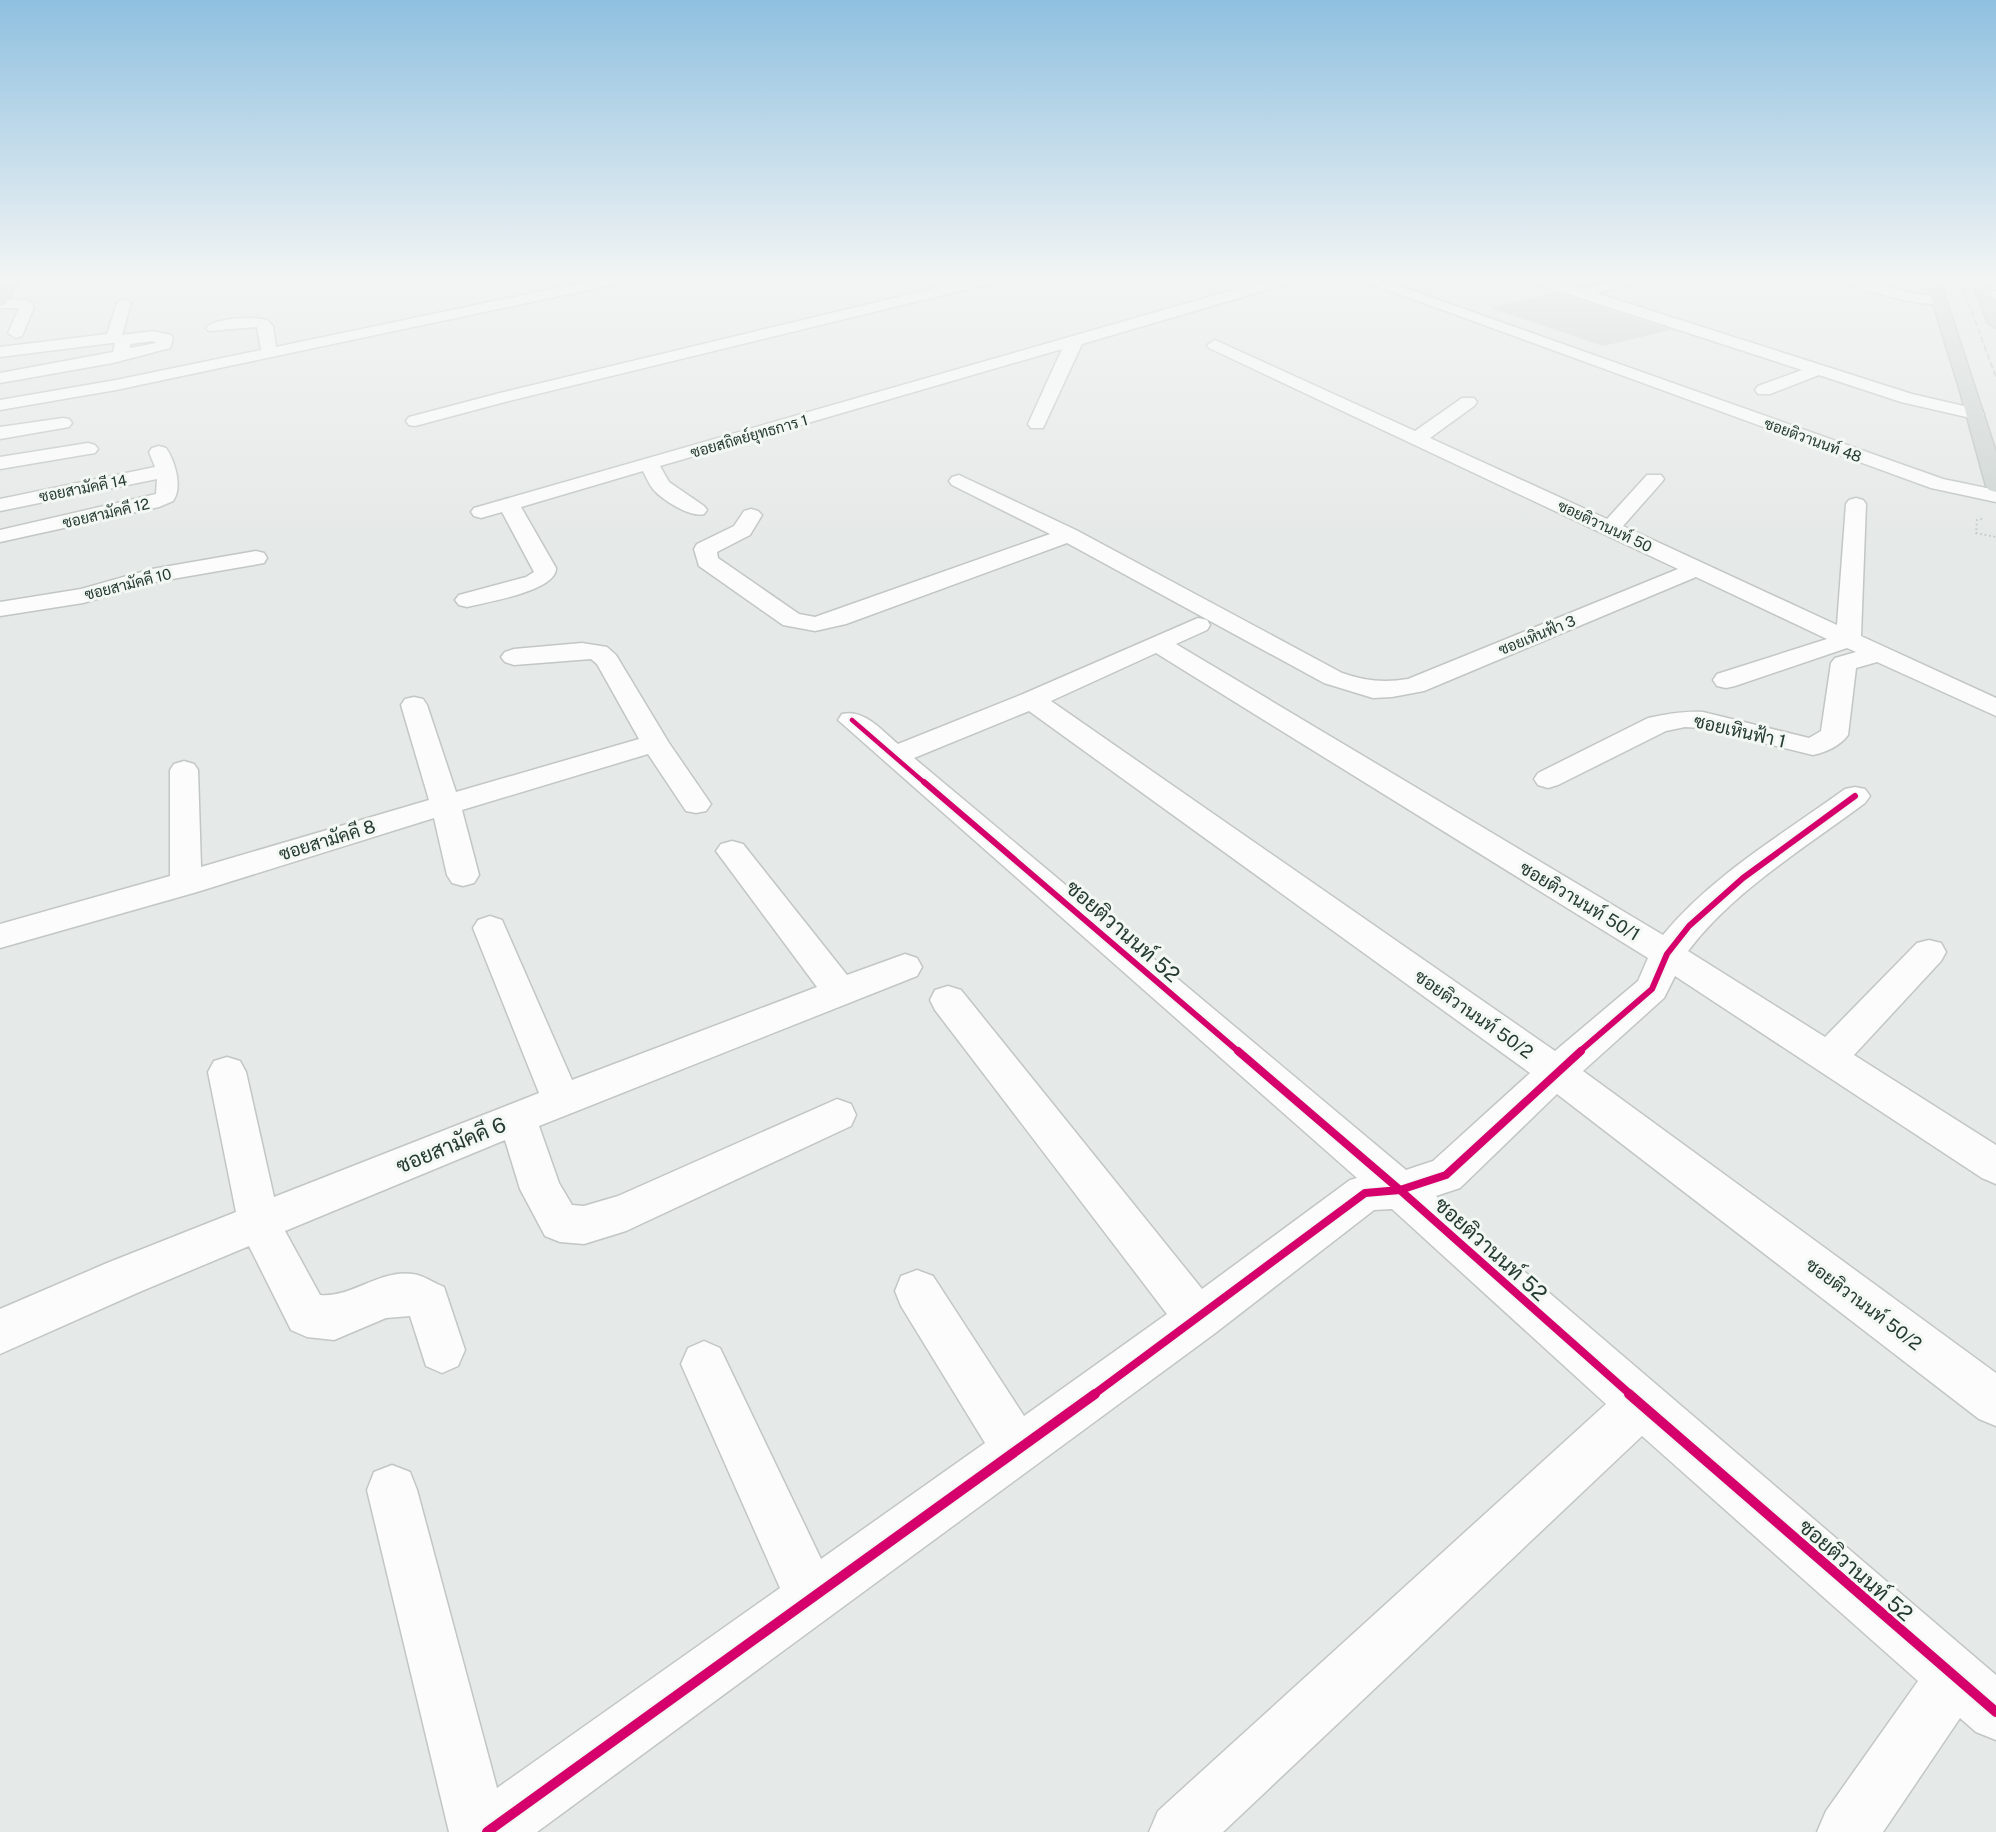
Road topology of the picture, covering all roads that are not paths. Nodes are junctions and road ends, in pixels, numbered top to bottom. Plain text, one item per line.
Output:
1 (84, 363) edge
2 (217, 363) edge
3 (643, 363) edge
4 (996, 363) edge
5 (1063, 363) edge
6 (1255, 363) edge
7 (1601, 363) edge
8 (1797, 363) edge
9 (1960, 363) edge
10 (1817, 370) junction
11 (0, 378) edge
12 (1764, 390) dead end
13 (1969, 391) junction
14 (1987, 394) dead end
15 (1468, 402) dead end
16 (0, 405) edge
17 (1975, 414) junction
18 (0, 419) edge
19 (415, 421) dead end
20 (1037, 424) dead end
21 (0, 433) edge
22 (1416, 439) junction
23 (88, 449) dead end
24 (163, 461) joint
25 (0, 463) edge
26 (650, 465) junction
27 (1654, 479) dead end
28 (959, 481) dead end
29 (1996, 486) edge
30 (1996, 496) edge
31 (510, 504) junction
32 (1856, 504) dead end
33 (0, 505) edge
34 (697, 510) dead end
35 (481, 512) dead end
36 (751, 515) dead end
37 (1610, 528) junction
38 (1068, 535) junction
39 (0, 536) edge
40 (41, 542) dead end
41 (0, 550) edge
42 (256, 558) dead end
43 (1697, 569) junction
44 (467, 600) dead end
45 (0, 609) edge
46 (1198, 626) dead end
47 (1848, 639) junction
48 (1158, 644) junction
49 (1879, 654) junction
50 (514, 657) dead end
51 (1726, 680) dead end
52 (1032, 700) junction
53 (414, 705) dead end
54 (1996, 708) edge
55 (852, 720) dead end
56 (655, 743) junction
57 (894, 756) junction
58 (184, 770) dead end
59 (1548, 779) dead end
60 (1855, 796) dead end
61 (445, 803) junction
62 (696, 804) dead end
63 (732, 851) dead end
64 (463, 875) dead end
65 (186, 884) junction
66 (490, 928) dead end
67 (0, 936) edge
68 (1929, 952) dead end
69 (1667, 954) junction
70 (905, 967) dead end
71 (840, 991) junction
72 (948, 1000) dead end
73 (1827, 1059) junction
74 (227, 1072) dead end
75 (1556, 1072) junction
76 (562, 1101) junction
77 (837, 1115) dead end
78 (517, 1118) junction
79 (1996, 1166) edge
80 (1400, 1190) junction
81 (259, 1224) junction
82 (917, 1291) dead end
83 (1198, 1319) junction
84 (0, 1332) edge
85 (442, 1350) dead end
86 (704, 1364) dead end
87 (1996, 1402) edge
88 (1641, 1404) junction
89 (1017, 1449) junction
90 (392, 1490) dead end
91 (811, 1597) junction
92 (1975, 1695) edge
93 (479, 1832) edge
94 (487, 1832) edge
95 (1179, 1832) edge
96 (1847, 1832) edge

1 - 11 street
2 - 16 street
3 - 19 street
4 - 26 street, ซอยสถิตย์ยุทธการ 1
5 - 20 street
6 - 22 street, ซอยติวานนท์ 50
7 - 30 street, ซอยติวานนท์ 48
8 - 10 street
9 - 13 main road
10 - 12 street
10 - 17 street
13 - 14 main road
13 - 17 main road
15 - 22 street
17 - 29 main road
18 - 21 street
22 - 37 street, ซอยติวานนท์ 50
23 - 25 street
24 - 33 street, ซอยสามัคคี 14
24 - 39 street, ซอยสามัคคี 12
26 - 31 street, ซอยสถิตย์ยุทธการ 1
26 - 34 street
27 - 37 street
28 - 38 street
31 - 35 street, ซอยสถิตย์ยุทธการ 1
31 - 44 street
32 - 47 street
36 - 38 street
37 - 43 street, ซอยติวานนท์ 50
38 - 43 street, ซอยเหินฟ้า 3
40 - 41 street
42 - 45 street, ซอยสามัคคี 10
43 - 47 street, ซอยติวานนท์ 50
46 - 48 street
47 - 49 street, ซอยติวานนท์ 50
47 - 51 street
48 - 52 street
48 - 69 street, ซอยติวานนท์ 50/1
49 - 54 street, ซอยติวานนท์ 50
49 - 59 street, ซอยเหินฟ้า 1
50 - 56 street
52 - 57 street
52 - 75 street, ซอยติวานนท์ 50/2
53 - 61 street
55 - 57 street, ซอยติวานนท์ 52
56 - 61 street, ซอยสามัคคี 8
56 - 62 street
57 - 80 street, ซอยติวานนท์ 52
58 - 65 street
60 - 69 street
61 - 64 street
61 - 65 street, ซอยสามัคคี 8
63 - 71 street
65 - 67 street, ซอยสามัคคี 8
66 - 76 street
68 - 73 street
69 - 73 street, ซอยติวานนท์ 50/1
69 - 75 street
70 - 71 street, ซอยสามัคคี 6
71 - 76 street, ซอยสามัคคี 6
72 - 83 street
73 - 79 street, ซอยติวานนท์ 50/1
74 - 81 street
75 - 80 street
75 - 87 street, ซอยติวานนท์ 50/2
76 - 78 street, ซอยสามัคคี 6
77 - 78 street
78 - 81 street, ซอยสามัคคี 6
80 - 83 street
80 - 88 street, ซอยติวานนท์ 52
81 - 84 street, ซอยสามัคคี 6
81 - 85 street
82 - 89 street
83 - 89 street
86 - 91 street
88 - 92 street, ซอยติวานนท์ 52
88 - 95 street
89 - 91 street
90 - 93 street
91 - 94 street
92 - 96 street

